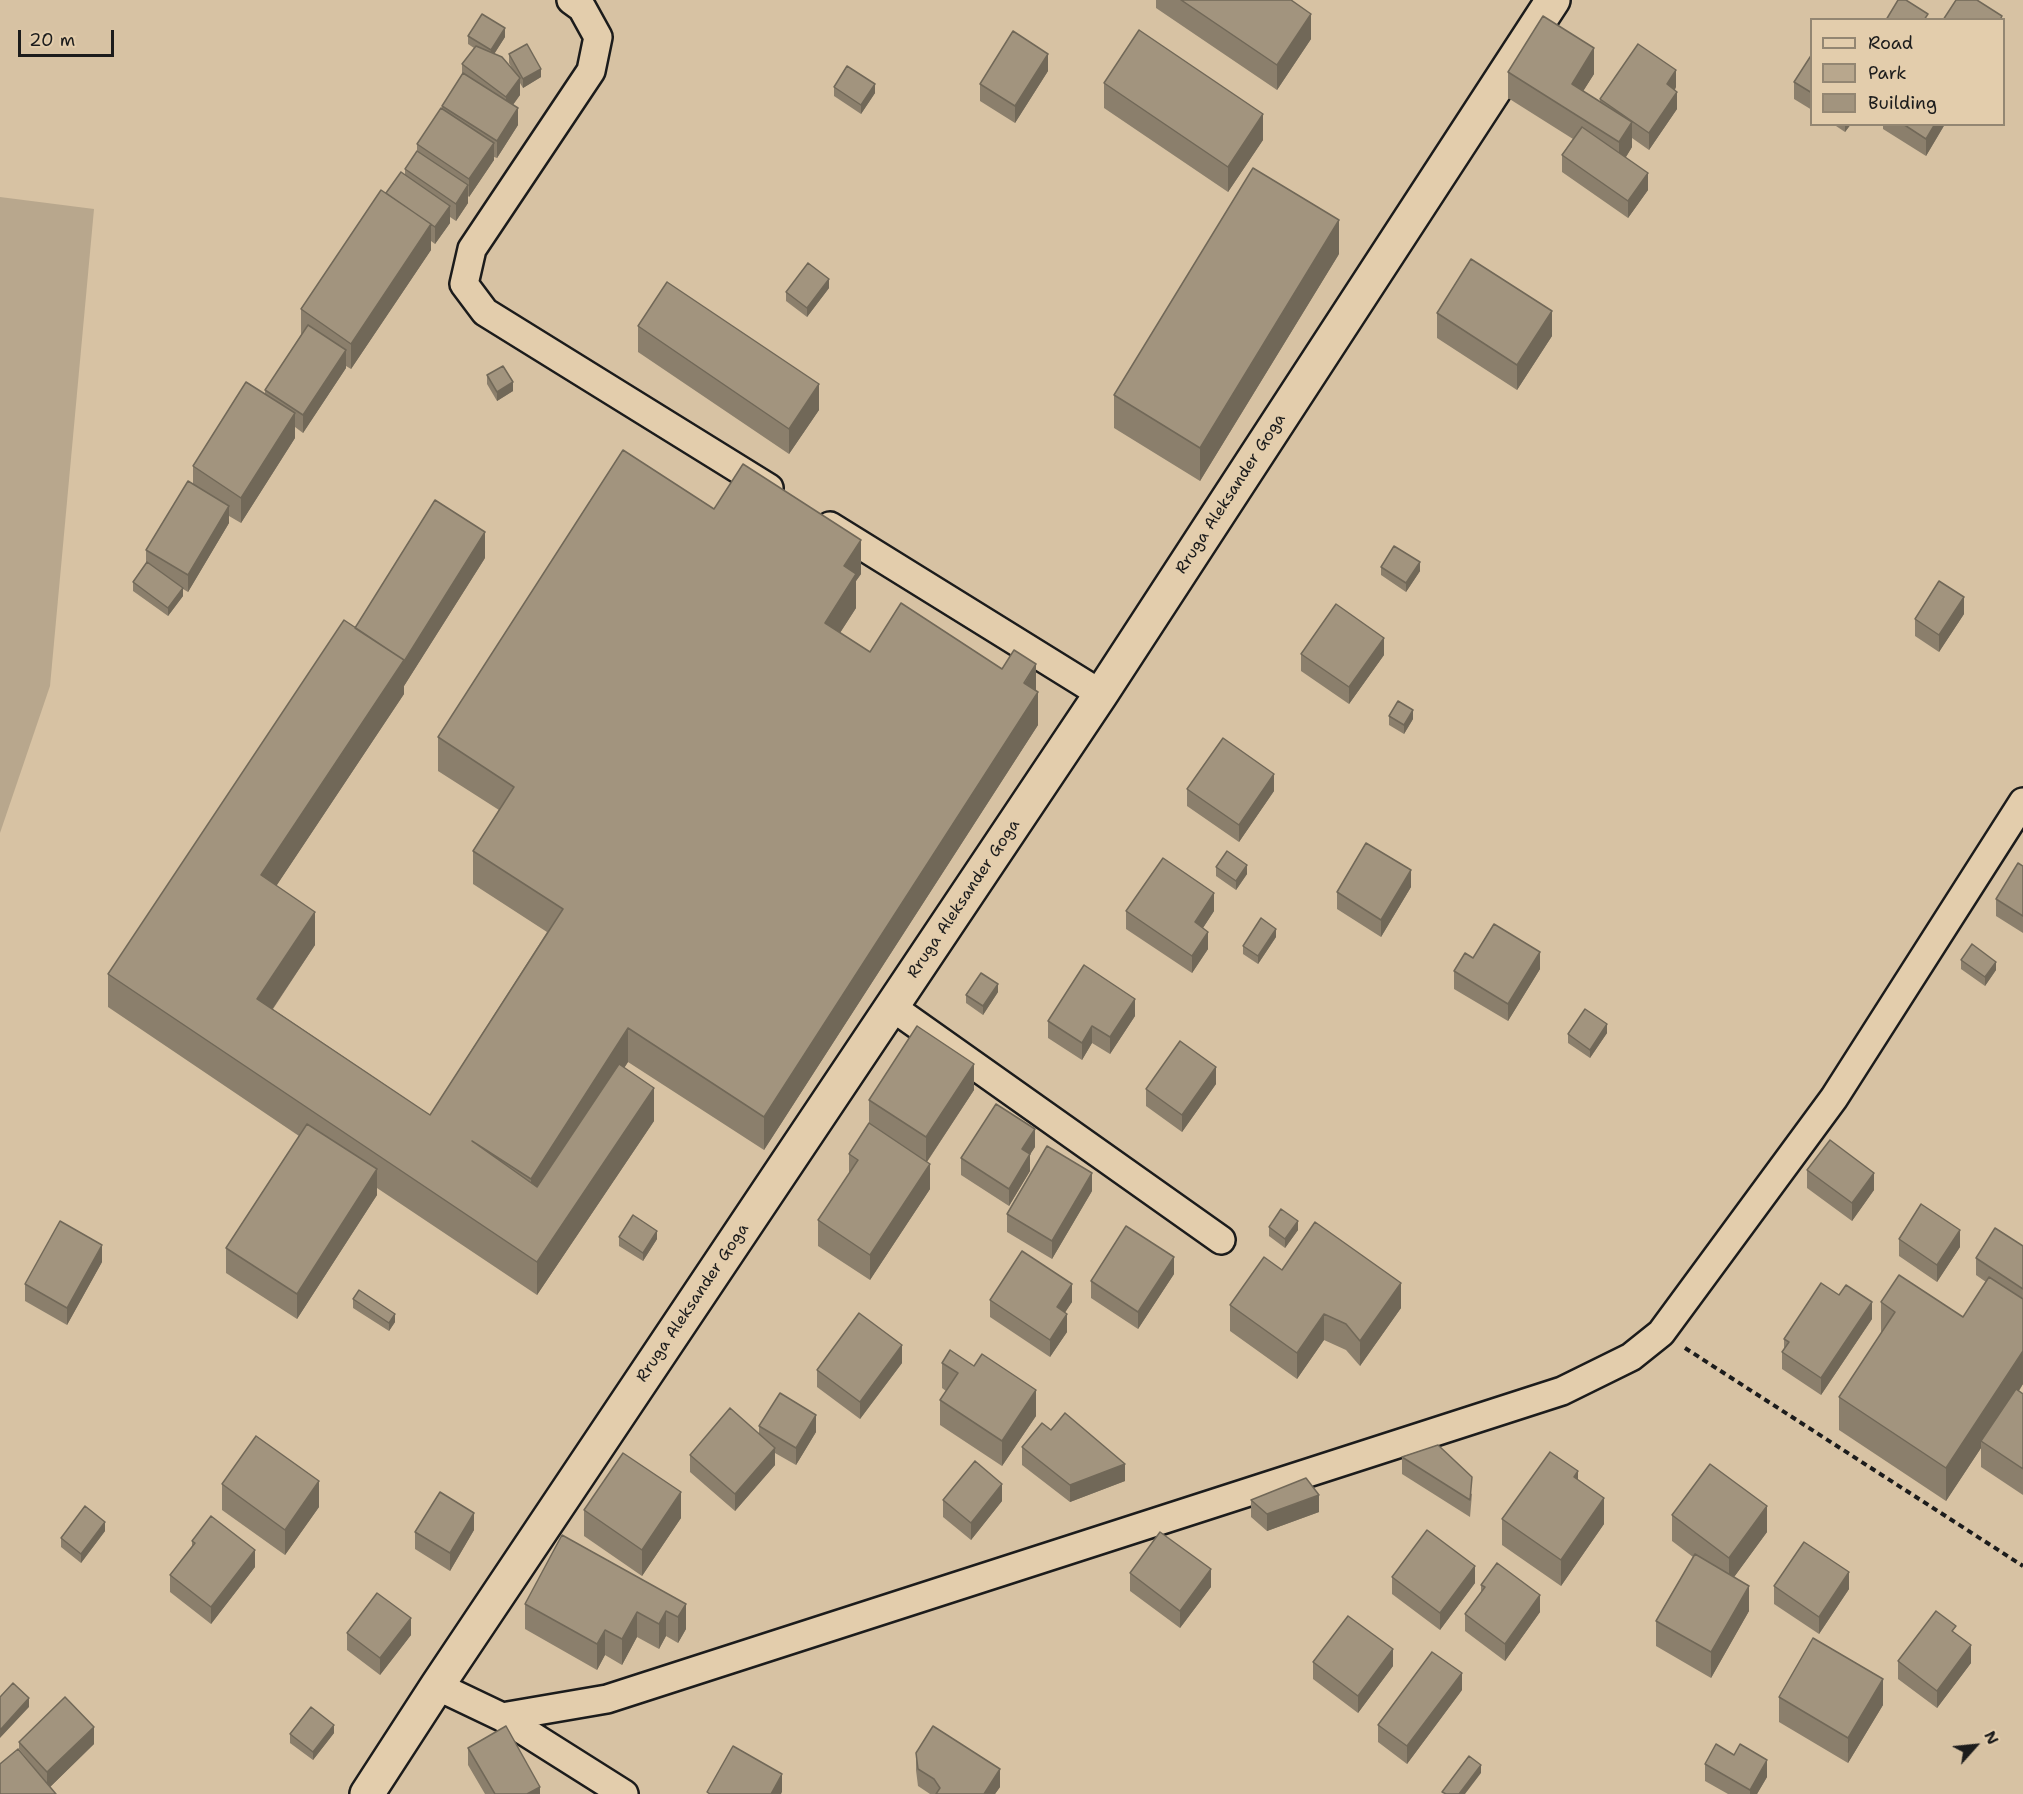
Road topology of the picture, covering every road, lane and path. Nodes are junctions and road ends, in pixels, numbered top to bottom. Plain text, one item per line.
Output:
1 (572, 0) edge
2 (1553, 0) edge
3 (1101, 694) junction
4 (2023, 802) edge
5 (892, 1007) junction
6 (1221, 1240) dead end
7 (1661, 1333) junction
8 (2023, 1566) edge
9 (437, 1686) junction
10 (502, 1717) junction
11 (367, 1794) edge
12 (624, 1794) edge

1 - 3 street
2 - 3 main road, Rruga Aleksander Goga
3 - 5 main road, Rruga Aleksander Goga
4 - 7 street
5 - 6 street
5 - 9 main road, Rruga Aleksander Goga
7 - 8 path
7 - 10 street
9 - 10 street
9 - 11 main road, Rruga Aleksander Goga
10 - 12 street

